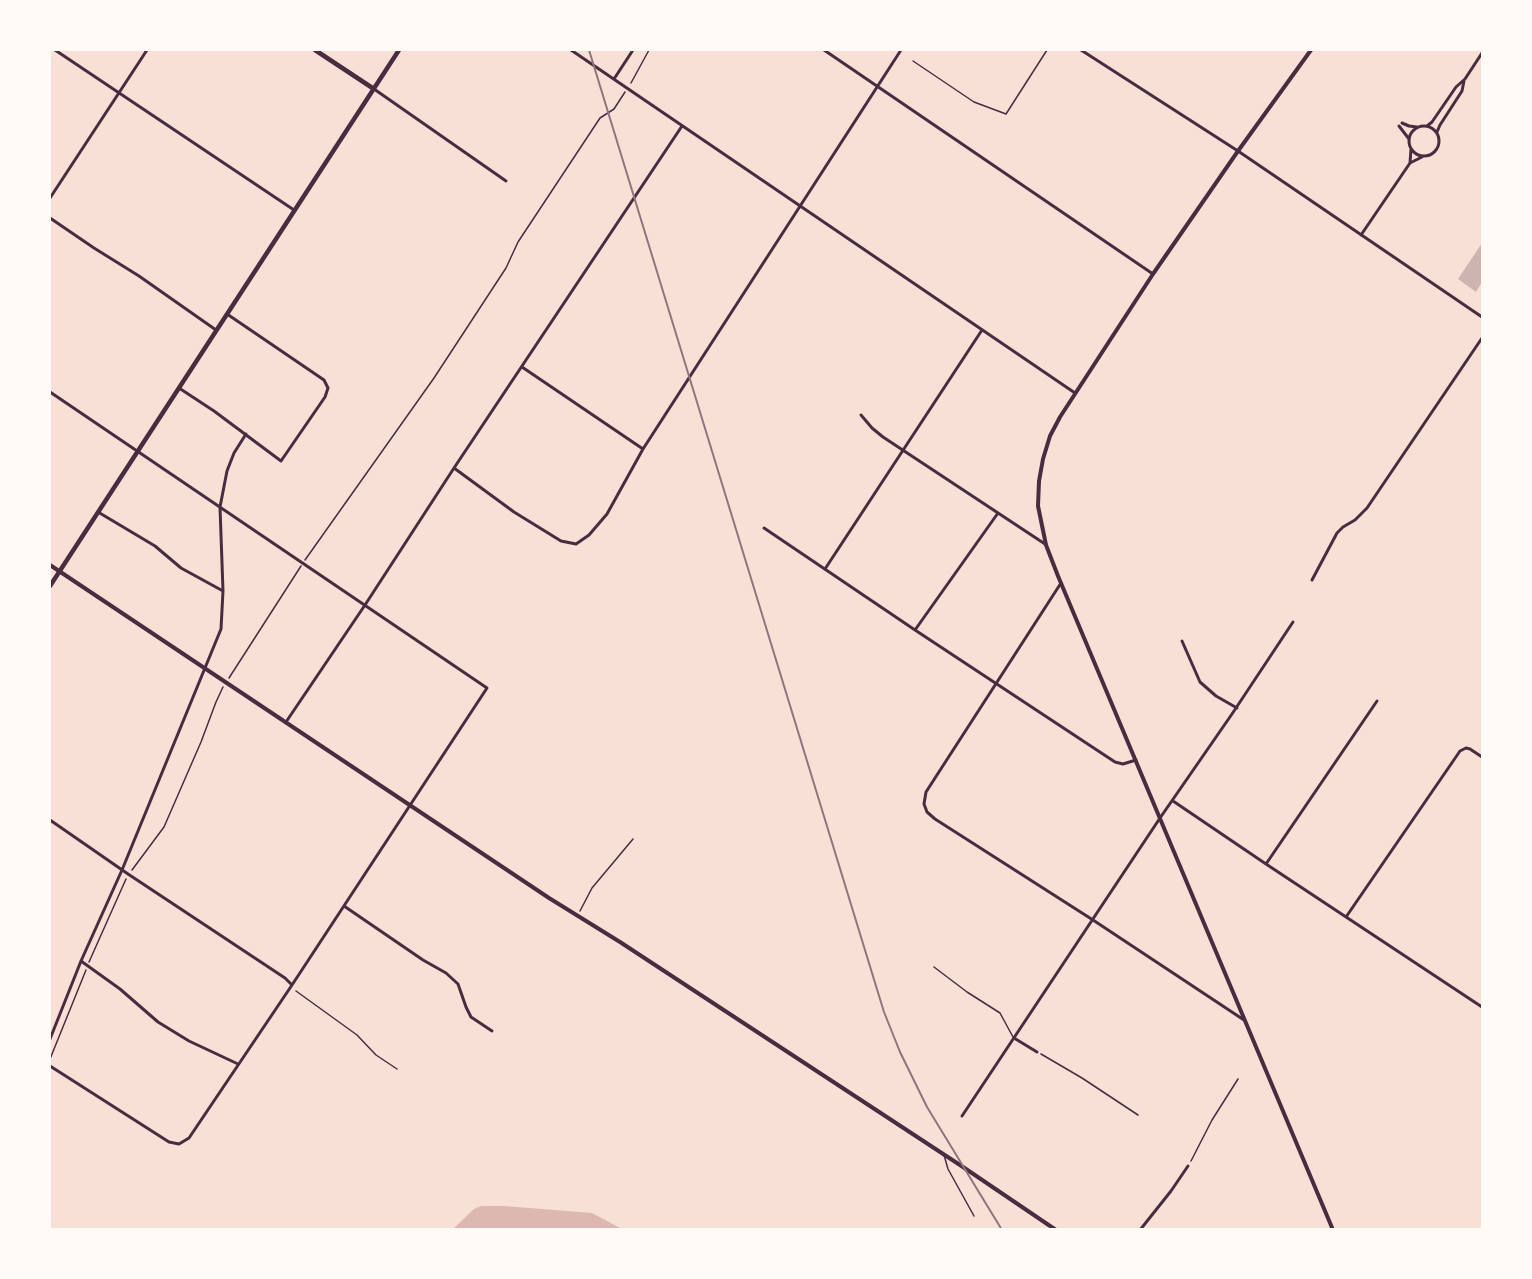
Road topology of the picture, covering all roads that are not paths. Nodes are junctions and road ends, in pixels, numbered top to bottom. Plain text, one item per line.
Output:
1 (55, 50) edge
2 (147, 50) edge
3 (315, 50) edge
4 (399, 50) edge
5 (571, 50) edge
6 (633, 50) edge
7 (824, 50) edge
8 (901, 50) edge
9 (1047, 50) edge
10 (1081, 50) edge
11 (1311, 50) edge
12 (1482, 52) edge
13 (914, 61) dead end
14 (614, 79) junction
15 (1465, 79) junction
16 (878, 86) junction
17 (374, 89) junction
18 (119, 93) junction
19 (1402, 123) dead end
20 (682, 126) junction
21 (1399, 126) dead end
22 (1426, 126) junction
23 (1417, 128) junction
24 (1437, 132) junction
25 (1409, 139) junction
26 (1411, 149) junction
27 (1238, 152) junction
28 (1424, 156) junction
29 (1410, 163) junction
30 (506, 181) dead end
31 (50, 198) edge
32 (800, 207) junction
33 (294, 210) junction
34 (50, 218) edge
35 (1361, 236) junction
36 (1153, 274) junction
37 (227, 314) junction
38 (1482, 317) edge
39 (216, 330) junction
40 (982, 330) junction
41 (1482, 338) edge
42 (522, 367) junction
43 (179, 388) junction
44 (50, 392) edge
45 (1075, 393) junction
46 (861, 415) dead end
47 (246, 434) junction
48 (643, 449) junction
49 (903, 450) junction
50 (138, 452) junction
51 (454, 468) junction
52 (220, 507) junction
53 (98, 512) junction
54 (998, 513) junction
55 (764, 528) dead end
56 (1046, 545) junction
57 (50, 565) edge
58 (825, 568) junction
59 (59, 572) junction
60 (1312, 580) dead end
61 (1061, 583) junction
62 (50, 586) edge
63 (223, 591) junction
64 (365, 605) junction
65 (1293, 622) dead end
66 (915, 630) junction
67 (1182, 641) dead end
68 (204, 669) junction
69 (996, 683) junction
70 (1377, 701) dead end
71 (1237, 708) junction
72 (286, 722) junction
73 (1482, 757) edge
74 (1136, 760) junction
75 (1173, 801) junction
76 (410, 805) junction
77 (1160, 818) junction
78 (50, 820) edge
79 (1266, 864) junction
80 (122, 870) junction
81 (344, 906) junction
82 (1346, 917) junction
83 (1093, 920) junction
84 (81, 961) junction
85 (934, 968) dead end
86 (292, 985) junction
87 (1482, 1007) edge
88 (1245, 1020) junction
89 (492, 1031) dead end
90 (1014, 1038) junction
91 (50, 1039) edge
92 (1037, 1052) road end
93 (238, 1064) junction
94 (50, 1066) edge
95 (962, 1116) dead end
96 (944, 1155) junction
97 (1188, 1166) road end
98 (974, 1216) dead end
99 (1056, 1230) edge
100 (1140, 1230) edge
101 (1333, 1230) edge

1 - 18 street
2 - 18 street
3 - 17 main road
4 - 17 main road
5 - 14 street
6 - 14 street
7 - 16 street
8 - 16 street
9 - 13 lane
10 - 27 street
11 - 27 street
12 - 15 street
14 - 20 street
15 - 22 street
15 - 24 street
16 - 32 street
16 - 36 street
17 - 30 street
17 - 33 main road
18 - 31 street
18 - 33 street
19 - 23 street
20 - 32 street
20 - 42 street
21 - 25 street
22 - 23 street
22 - 24 street
23 - 25 street
24 - 28 street
25 - 26 street
26 - 28 street
26 - 29 street
27 - 35 street
27 - 36 street
28 - 29 street
29 - 35 street
32 - 40 street
32 - 48 street
33 - 37 main road
34 - 39 street
35 - 38 street
36 - 45 street
37 - 39 main road
37 - 47 street
39 - 43 main road
40 - 45 street
40 - 49 street
41 - 60 street
42 - 48 street
42 - 51 street
43 - 47 street
43 - 50 main road
44 - 50 street
45 - 56 street
46 - 49 street
47 - 52 street
48 - 51 street
49 - 54 street
49 - 58 street
50 - 52 street
50 - 53 main road
51 - 64 street
52 - 63 street
52 - 64 street
53 - 59 main road
53 - 63 street
54 - 56 street
54 - 66 street
55 - 58 street
56 - 61 street
57 - 59 street
58 - 66 street
59 - 62 main road
59 - 68 street
61 - 69 street
61 - 74 street
63 - 68 street
64 - 72 street
64 - 76 street
65 - 71 street
66 - 69 street
67 - 71 street
68 - 72 street
68 - 80 street
69 - 74 street
69 - 83 street
70 - 79 street
71 - 75 street
72 - 76 street
73 - 82 street
74 - 77 street
75 - 77 street
75 - 79 street
76 - 81 street
76 - 96 street
77 - 83 street
77 - 88 street
78 - 80 street
79 - 82 street
80 - 84 street
80 - 86 street
81 - 86 street
81 - 89 street
82 - 87 street
83 - 88 street
83 - 90 street
84 - 91 street
84 - 93 street
85 - 90 lane
86 - 93 street
88 - 101 street
90 - 92 street
90 - 95 street
93 - 94 street
96 - 98 lane
96 - 99 street
97 - 100 street

